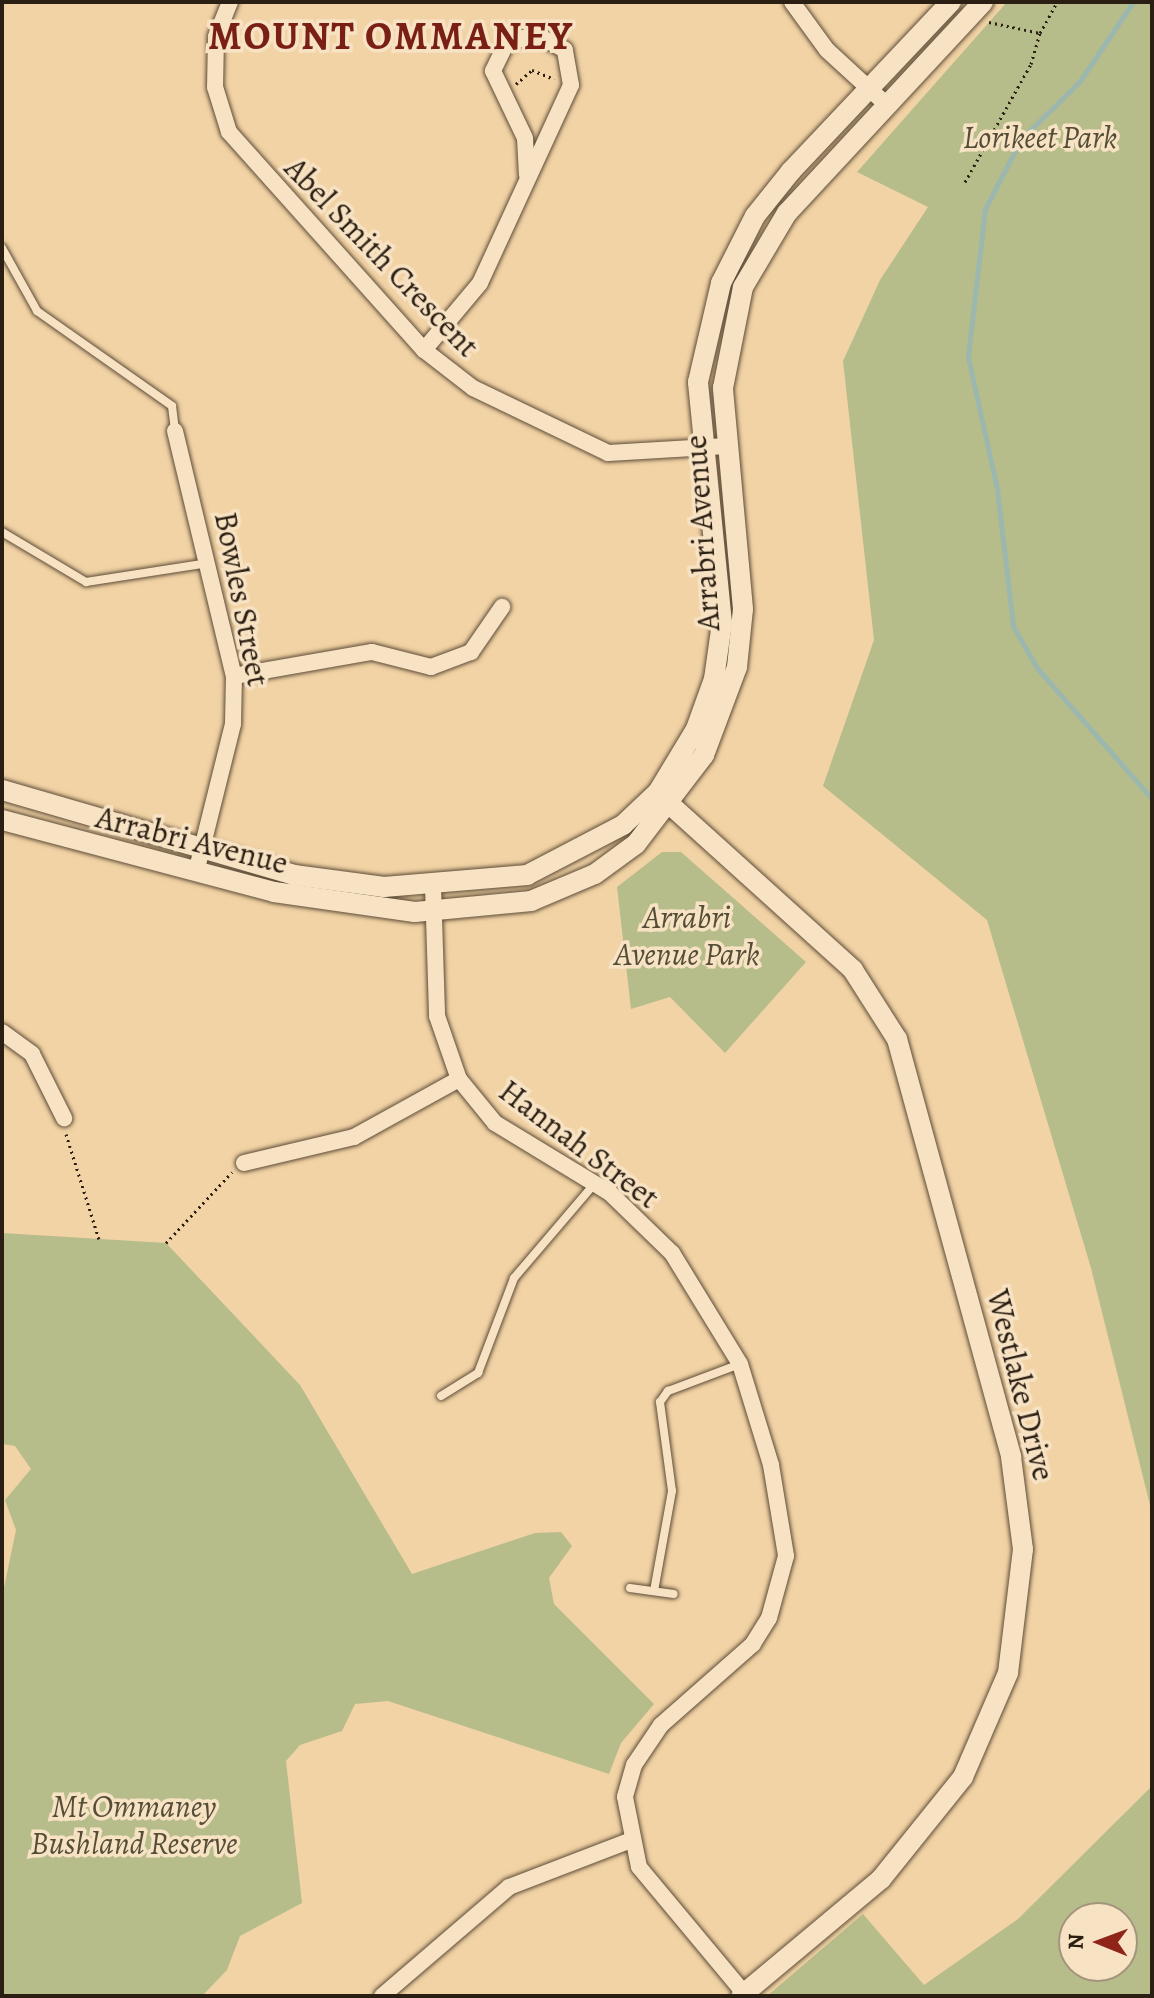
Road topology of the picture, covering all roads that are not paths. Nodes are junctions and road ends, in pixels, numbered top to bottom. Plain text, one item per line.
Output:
1 (230, 2) edge
2 (792, 2) edge
3 (951, 2) edge
4 (984, 12) edge
5 (870, 89) junction
6 (888, 106) junction
7 (527, 175) junction
8 (2, 248) edge
9 (424, 350) junction
10 (175, 431) joint
11 (727, 446) junction
12 (703, 449) junction
13 (2, 532) edge
14 (211, 562) junction
15 (502, 607) dead end
16 (234, 676) junction
17 (9, 793) edge
18 (664, 800) junction
19 (4, 826) edge
20 (201, 848) junction
21 (196, 872) junction
22 (433, 886) junction
23 (435, 911) junction
24 (2, 1032) edge
25 (459, 1079) junction
26 (64, 1118) road end
27 (244, 1163) road end
28 (595, 1183) junction
29 (740, 1364) junction
30 (441, 1396) dead end
31 (630, 1588) dead end
32 (654, 1591) junction
33 (674, 1594) dead end
34 (629, 1841) junction
35 (743, 1995) edge
36 (382, 1996) edge

1 - 9 street, Abel Smith Crescent
2 - 5 street
3 - 5 street, Arrabri Avenue
4 - 6 street, Arrabri Avenue
5 - 6 street
5 - 12 street, Arrabri Avenue
6 - 11 street, Arrabri Avenue
7 - 7 street
7 - 9 street
8 - 10 lane
9 - 12 street, Abel Smith Crescent
10 - 14 street, Bowles Street
11 - 12 street, Abel Smith Crescent
11 - 18 street, Arrabri Avenue
12 - 18 street, Arrabri Avenue
13 - 14 lane
14 - 16 street, Bowles Street
15 - 16 street
16 - 20 street, Bowles Street
17 - 19 street
17 - 20 street, Arrabri Avenue
18 - 22 street, Arrabri Avenue
18 - 23 street, Arrabri Avenue
18 - 35 street, Westlake Drive
19 - 21 street, Arrabri Avenue
20 - 21 street, Bowles Street
20 - 22 street, Arrabri Avenue
21 - 23 street, Arrabri Avenue
22 - 23 street, Hannah Street
23 - 25 street, Hannah Street
24 - 26 street
25 - 27 street
25 - 28 street, Hannah Street
28 - 29 street, Hannah Street
28 - 30 lane
29 - 32 lane
29 - 34 street, Hannah Street
31 - 32 lane
32 - 33 lane
34 - 35 street, Hannah Street
34 - 36 street

